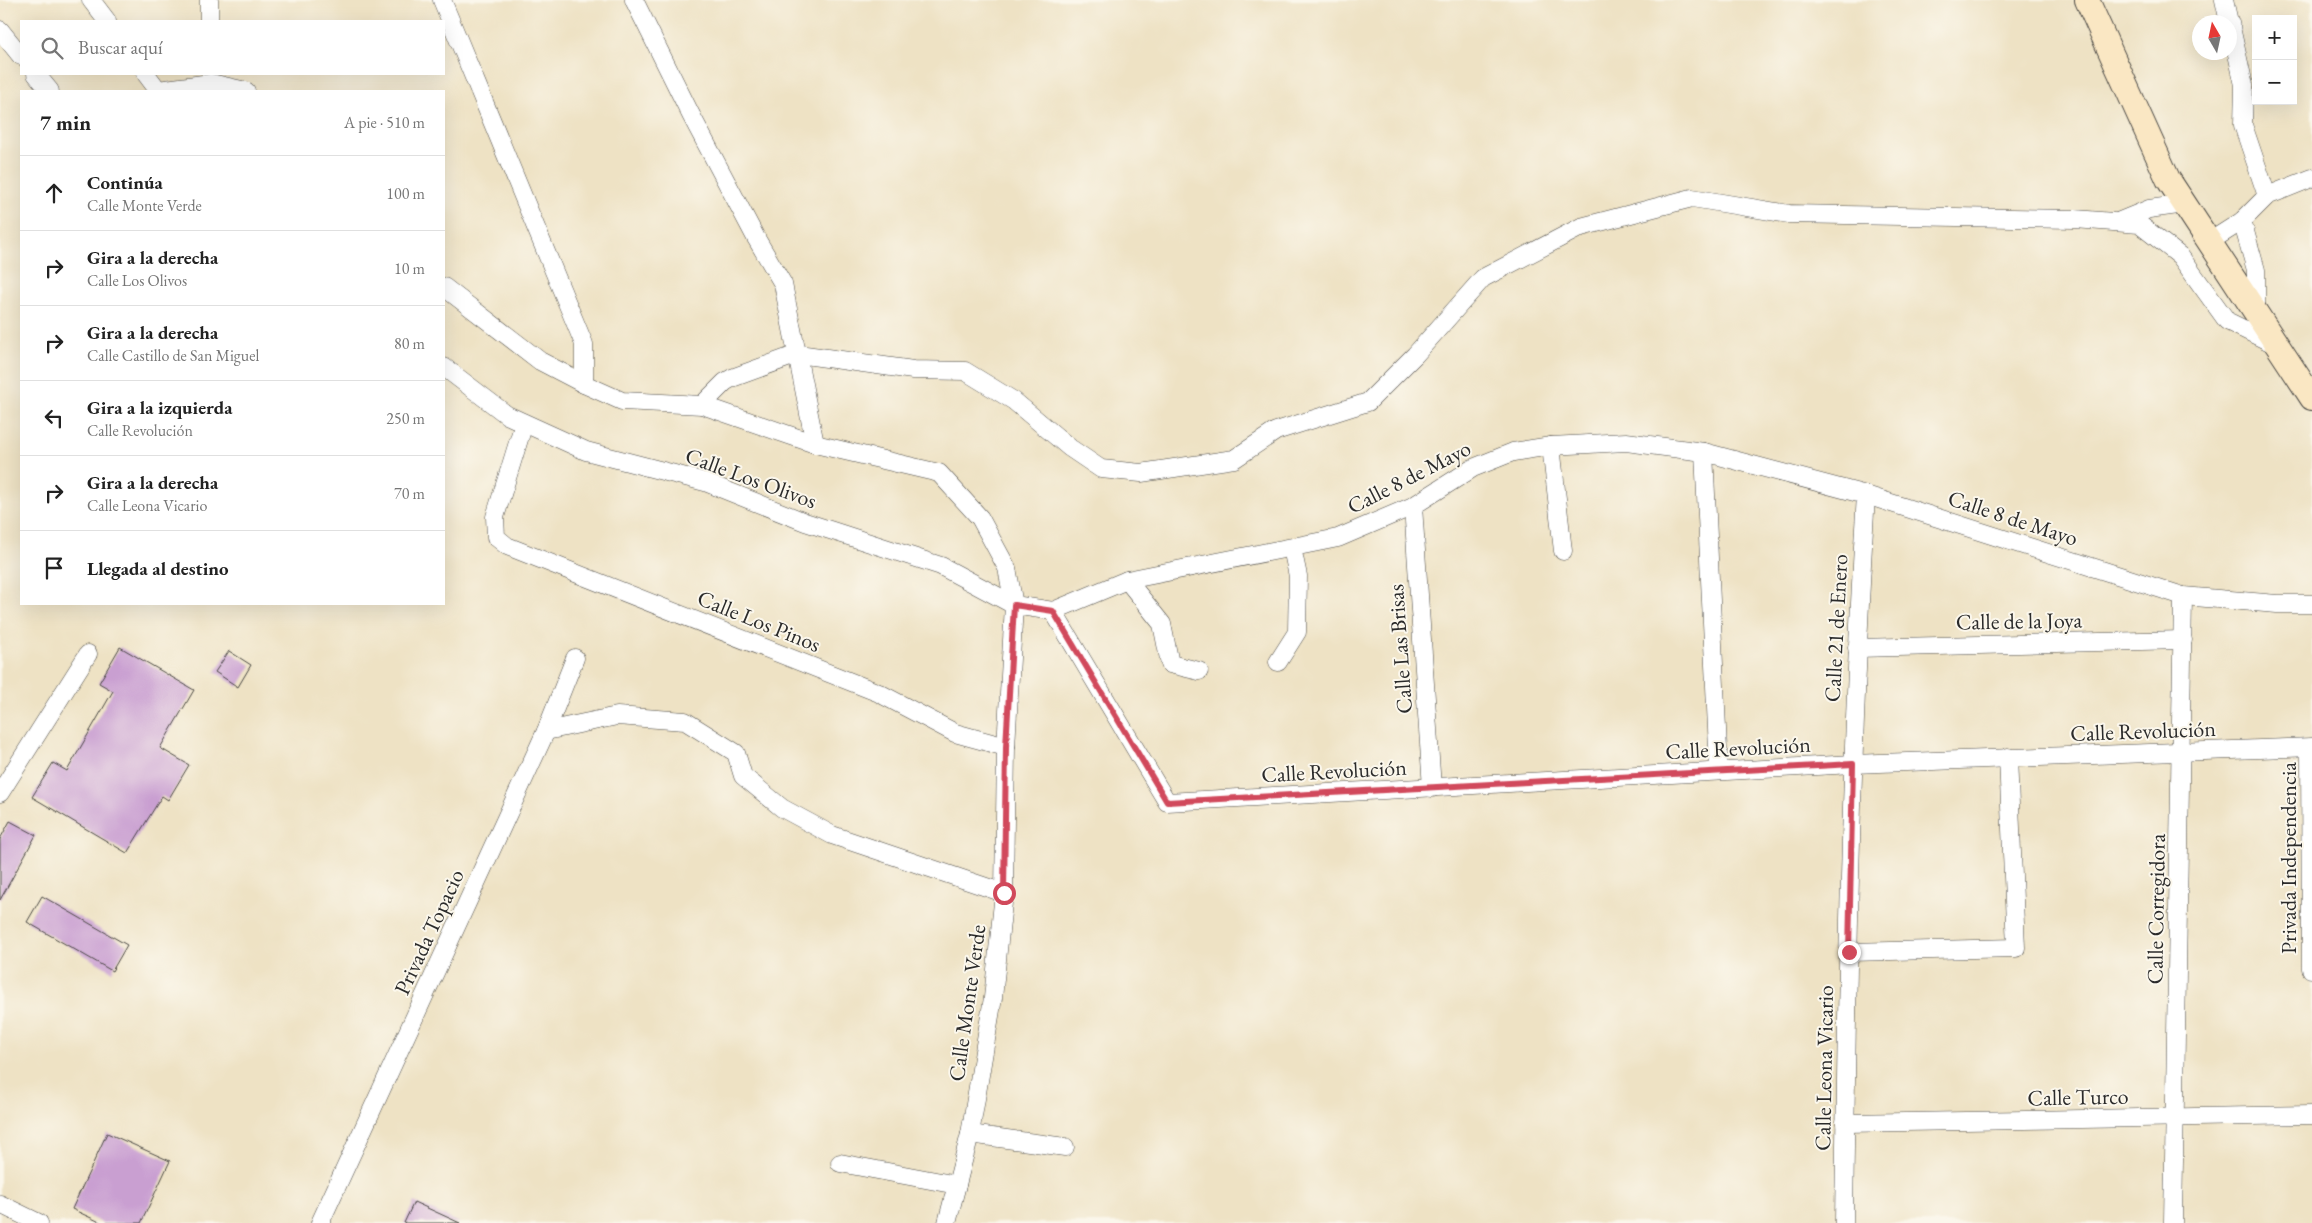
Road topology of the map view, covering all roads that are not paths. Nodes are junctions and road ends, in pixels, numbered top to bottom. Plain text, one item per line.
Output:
1 (91, 0) edge
2 (209, 0) edge
3 (442, 0) edge
4 (634, 0) edge
5 (2087, 0) edge
6 (2224, 0) edge
7 (2227, 15) edge
8 (106, 20) edge
9 (209, 20) edge
10 (0, 30) edge
11 (20, 55) edge
12 (2237, 56) edge
13 (37, 75) edge
14 (147, 75) edge
15 (210, 78) edge
16 (49, 90) edge
17 (158, 90) edge
18 (158, 90) edge
19 (243, 90) edge
20 (2312, 178) edge
21 (2267, 196) junction
22 (2185, 204) junction
23 (2242, 221) junction
24 (2118, 222) junction
25 (2210, 242) junction
26 (445, 288) edge
27 (2256, 313) junction
28 (2276, 345) junction
29 (798, 354) junction
30 (445, 368) edge
31 (584, 384) junction
32 (2312, 398) edge
33 (702, 405) junction
34 (524, 423) junction
35 (815, 444) junction
36 (1551, 446) junction
37 (1704, 452) junction
38 (1866, 495) junction
39 (1413, 506) junction
40 (1292, 548) junction
41 (1563, 551) dead end
42 (1127, 580) junction
43 (2183, 596) junction
44 (2312, 604) edge
45 (1014, 605) junction
46 (1053, 611) junction
47 (2183, 640) junction
48 (1856, 648) junction
49 (88, 654) dead end
50 (575, 658) dead end
51 (1278, 662) dead end
52 (1199, 671) dead end
53 (546, 730) junction
54 (1006, 747) junction
55 (2311, 748) edge
56 (2181, 753) junction
57 (2008, 758) junction
58 (1853, 764) junction
59 (1719, 772) junction
60 (1432, 788) junction
61 (0, 793) edge
62 (1004, 893) junction
63 (1849, 952) junction
64 (2311, 969) edge
65 (2312, 1116) edge
66 (2175, 1119) junction
67 (1845, 1123) junction
68 (970, 1134) junction
69 (1065, 1147) dead end
70 (840, 1163) dead end
71 (957, 1185) junction
72 (0, 1204) edge
73 (39, 1223) edge
74 (320, 1223) edge
75 (947, 1223) edge
76 (1844, 1223) edge
77 (2174, 1223) edge

1 - 8 street
2 - 9 street
3 - 31 street
4 - 29 street
5 - 22 street
6 - 7 street
10 - 11 street
12 - 21 street
13 - 16 street
14 - 17 street
15 - 18 street
15 - 19 street
20 - 21 street
21 - 23 street
22 - 24 street
22 - 25 street
23 - 25 street
23 - 27 street
24 - 28 street
24 - 29 street
25 - 27 street
26 - 31 street, Calle Monte Verde
27 - 28 street
28 - 32 street
29 - 33 street
29 - 35 street
30 - 34 street, Calle Los Olivos
31 - 33 street, Calle Monte Verde
33 - 35 street, Calle Monte Verde
34 - 45 street, Calle Los Olivos
34 - 54 street, Calle Los Pinos
35 - 45 street, Calle Monte Verde
36 - 37 street, Calle 8 de Mayo
36 - 39 street, Calle 8 de Mayo
36 - 41 street
37 - 38 street, Calle 8 de Mayo
37 - 59 street
38 - 43 street, Calle 8 de Mayo
38 - 48 street, Calle 21 de Enero
39 - 40 street, Calle 8 de Mayo
39 - 60 street, Calle Las Brisas
40 - 42 street, Calle 8 de Mayo
40 - 51 street
42 - 46 street, Calle 8 de Mayo
42 - 52 street
43 - 44 street, Calle 8 de Mayo
43 - 47 street, Calle Corregidora
45 - 46 street, Calle Los Olivos
45 - 54 street, Calle Monte Verde
46 - 60 street, Calle Revolución
47 - 48 street, Calle de la Joya
47 - 56 street, Calle Corregidora
48 - 58 street, Calle 21 de Enero
49 - 61 street
50 - 53 street, Privada Topacio
53 - 62 street
53 - 74 street, Privada Topacio
54 - 62 street, Calle Monte Verde
55 - 56 street, Calle Revolución
55 - 64 street, Privada Independencia
56 - 57 street, Calle Revolución
56 - 66 street, Calle Corregidora
57 - 58 street, Calle Revolución
57 - 63 street
58 - 59 street, Calle Revolución
58 - 63 street, Calle Leona Vicario
59 - 60 street, Calle Revolución
62 - 68 street, Calle Monte Verde
63 - 67 street, Calle Leona Vicario
65 - 66 street, Calle Turco
66 - 67 street, Calle Turco
66 - 77 street, Calle Corregidora
67 - 76 street, Calle Leona Vicario
68 - 69 street
68 - 71 street, Calle Monte Verde
70 - 71 street
71 - 75 street, Calle Monte Verde
72 - 73 street

